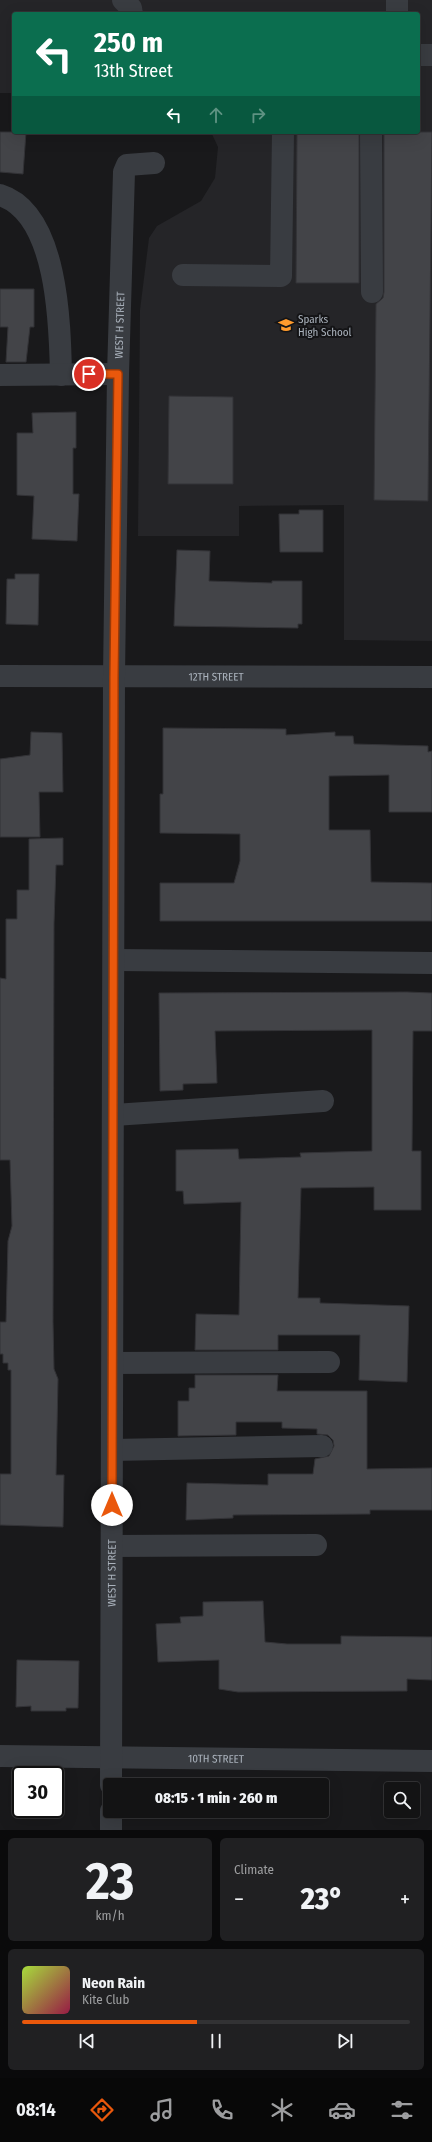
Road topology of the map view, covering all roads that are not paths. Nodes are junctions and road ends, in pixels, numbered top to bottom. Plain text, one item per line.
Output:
1 (124, 0) edge
2 (397, 0) edge
3 (132, 12) edge
4 (397, 12) edge
5 (420, 55) edge
6 (432, 55) edge
7 (283, 134) edge
8 (371, 134) edge
9 (154, 163) dead end
10 (0, 195) edge
11 (183, 275) dead end
12 (372, 292) dead end
13 (118, 374) junction
14 (0, 375) edge
15 (61, 375) junction
16 (0, 676) edge
17 (432, 676) edge
18 (114, 677) junction
19 (114, 960) junction
20 (432, 963) edge
21 (323, 1101) dead end
22 (114, 1116) junction
23 (329, 1362) dead end
24 (113, 1364) junction
25 (322, 1446) dead end
26 (112, 1450) junction
27 (316, 1545) dead end
28 (112, 1546) junction
29 (0, 1756) edge
30 (111, 1757) junction
31 (432, 1761) edge
32 (111, 1778) edge
33 (111, 1818) edge
34 (111, 1830) edge

1 - 3 street
2 - 4 street
5 - 6 street
7 - 11 street
8 - 12 street
9 - 13 street, WEST H STREET
10 - 15 street
13 - 15 street
13 - 18 street, WEST H STREET
14 - 15 street
16 - 18 street, 12TH STREET
17 - 18 street, 12TH STREET
18 - 19 street, WEST H STREET
19 - 20 street
19 - 22 street, WEST H STREET
21 - 22 street
22 - 24 street, WEST H STREET
23 - 24 street
24 - 26 street, WEST H STREET
25 - 26 street
26 - 28 street, WEST H STREET
27 - 28 street
28 - 30 street, WEST H STREET
29 - 30 street, 10TH STREET
30 - 31 street, 10TH STREET
30 - 32 street, WEST H STREET
33 - 34 street

